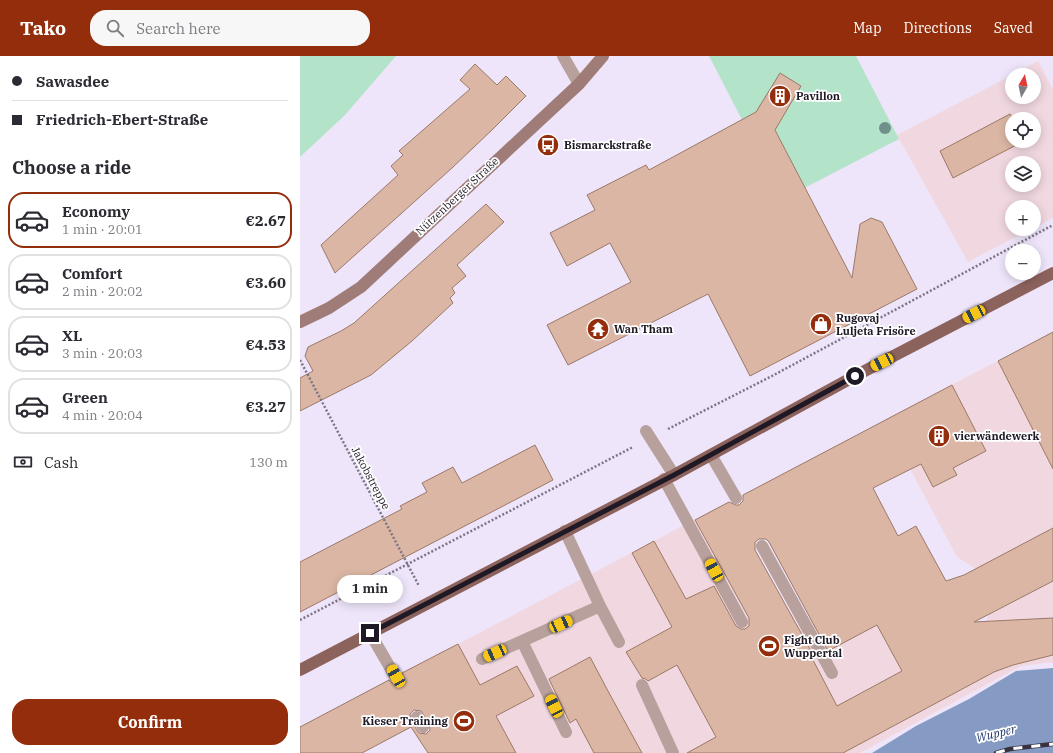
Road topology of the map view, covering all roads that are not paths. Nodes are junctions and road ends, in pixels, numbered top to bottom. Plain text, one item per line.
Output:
1 (563, 56) edge
2 (603, 56) edge
3 (579, 84) junction
4 (1053, 273) edge
5 (300, 322) edge
6 (648, 434) road end
7 (711, 455) junction
8 (669, 477) junction
9 (736, 498) dead end
10 (565, 531) junction
11 (762, 546) dead end
12 (600, 606) junction
13 (742, 622) dead end
14 (370, 633) junction
15 (522, 641) junction
16 (619, 642) dead end
17 (482, 659) dead end
18 (300, 670) edge
19 (832, 673) dead end
20 (396, 676) dead end
21 (642, 685) dead end
22 (566, 732) dead end
23 (673, 753) edge

1 - 3 street
2 - 3 street, Nützenberger Straße
3 - 5 street, Nützenberger Straße
4 - 7 main road
6 - 8 street
7 - 8 main road
7 - 9 street
8 - 10 main road
8 - 13 street
10 - 12 street
10 - 14 main road
11 - 19 street
12 - 15 street
12 - 16 street
14 - 18 main road
14 - 20 street
15 - 17 street
15 - 22 street
21 - 23 street

